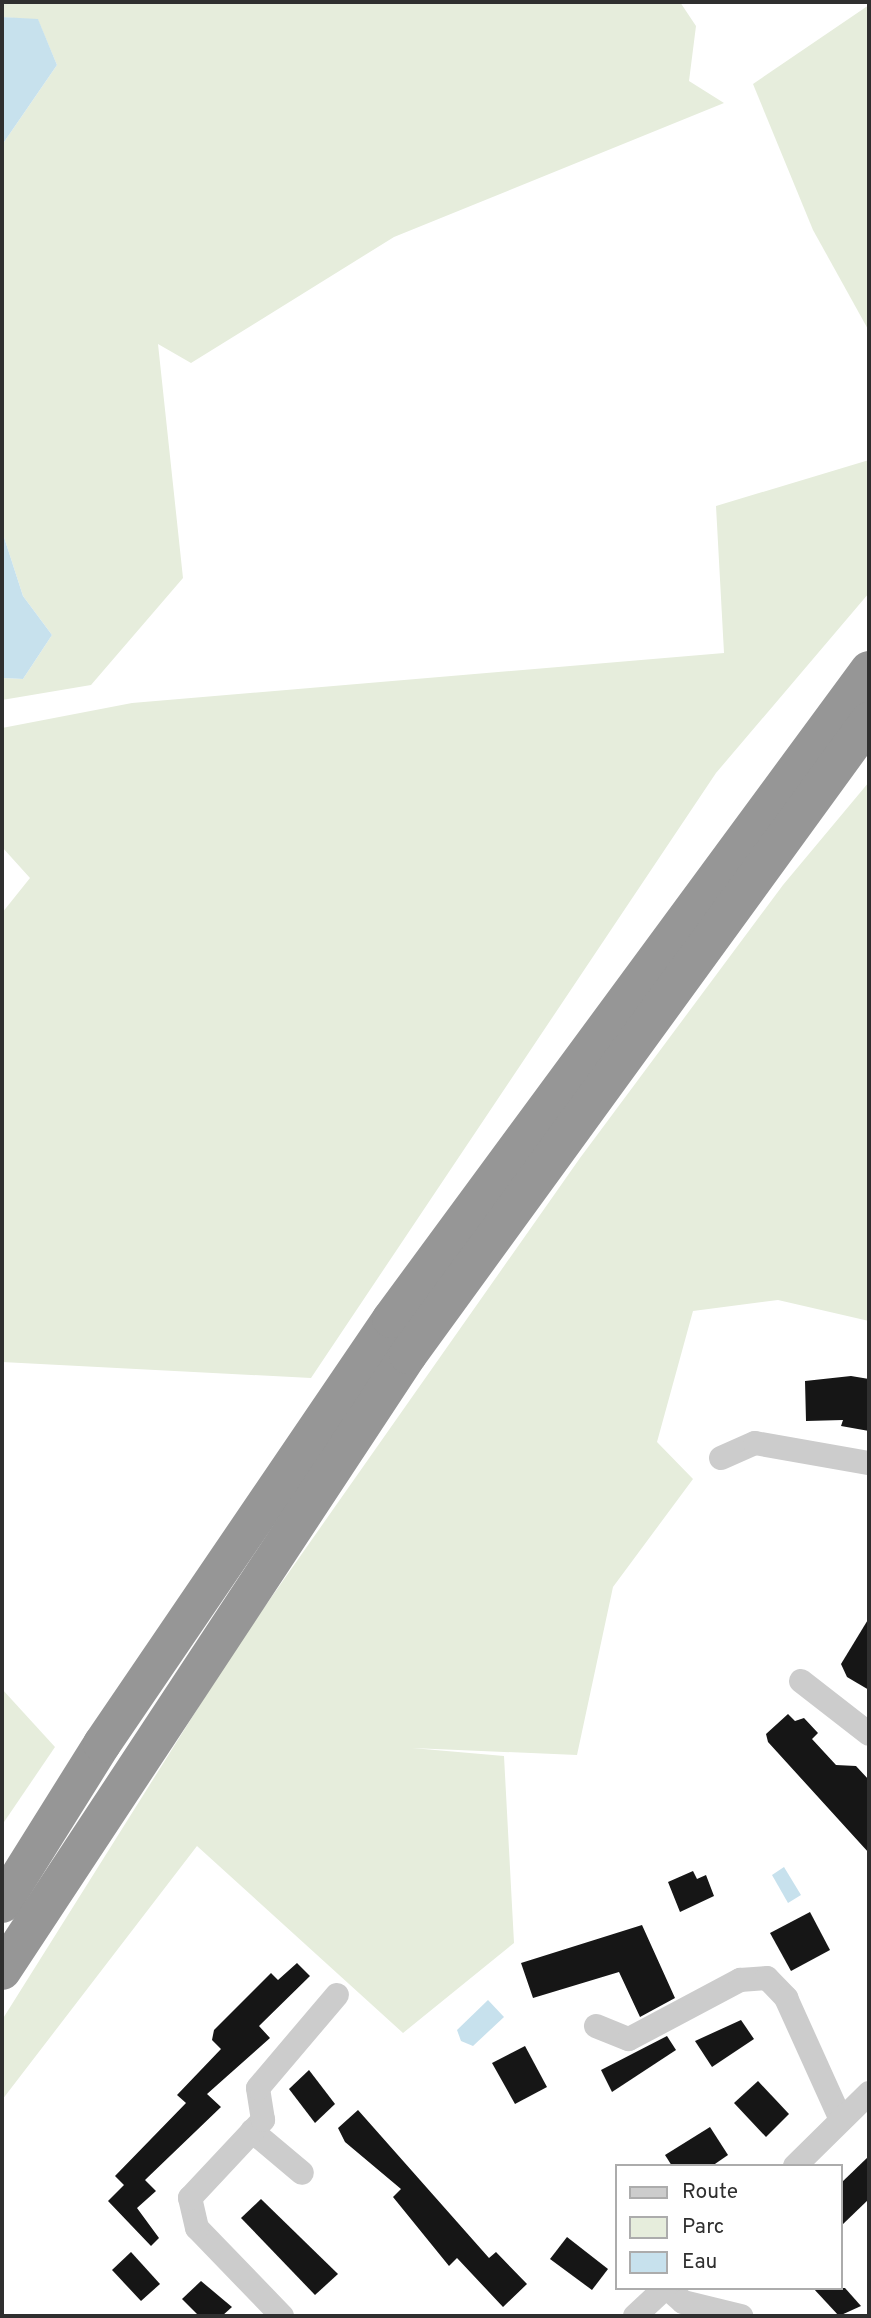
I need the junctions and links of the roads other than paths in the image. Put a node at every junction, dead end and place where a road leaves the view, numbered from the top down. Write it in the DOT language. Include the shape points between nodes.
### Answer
graph roads {
  1 [pos="869,670"];
  2 [pos="869,721"];
  3 [pos="721,1458"];
  4 [pos="869,1463"];
  5 [pos="800,1681"];
  6 [pos="869,1734"];
  7 [pos="2,1904"];
  8 [pos="2,1970"];
  9 [pos="337,1995"];
  10 [pos="596,2026"];
  11 [pos="869,2093"];
  12 [pos="841,2120"];
  13 [pos="252,2131"];
  14 [pos="797,2164"];
  15 [pos="302,2174"];
  16 [pos="664,2290"];
  17 [pos="668,2290"];
  18 [pos="282,2316"];
  19 [pos="635,2316"];
  20 [pos="741,2316"];
  1 -- 7 [label="highway" via="391,1319 102,1745"];
  2 -- 8 [label="highway" via="694,954 408,1355"];
  3 -- 4 [label="street" via="755,1443"];
  5 -- 6 [label="street"];
  9 -- 13 [label="street" via="258,2088 263,2120"];
  10 -- 12 [label="street" via="629,2039 740,1980 767,1978 786,1998"];
  11 -- 12 [label="street"];
  12 -- 14 [label="street"];
  13 -- 15 [label="street"];
  13 -- 18 [label="street" via="190,2198 197,2228"];
  16 -- 19 [label="street"];
  17 -- 20 [label="street" via="683,2302"];
}
